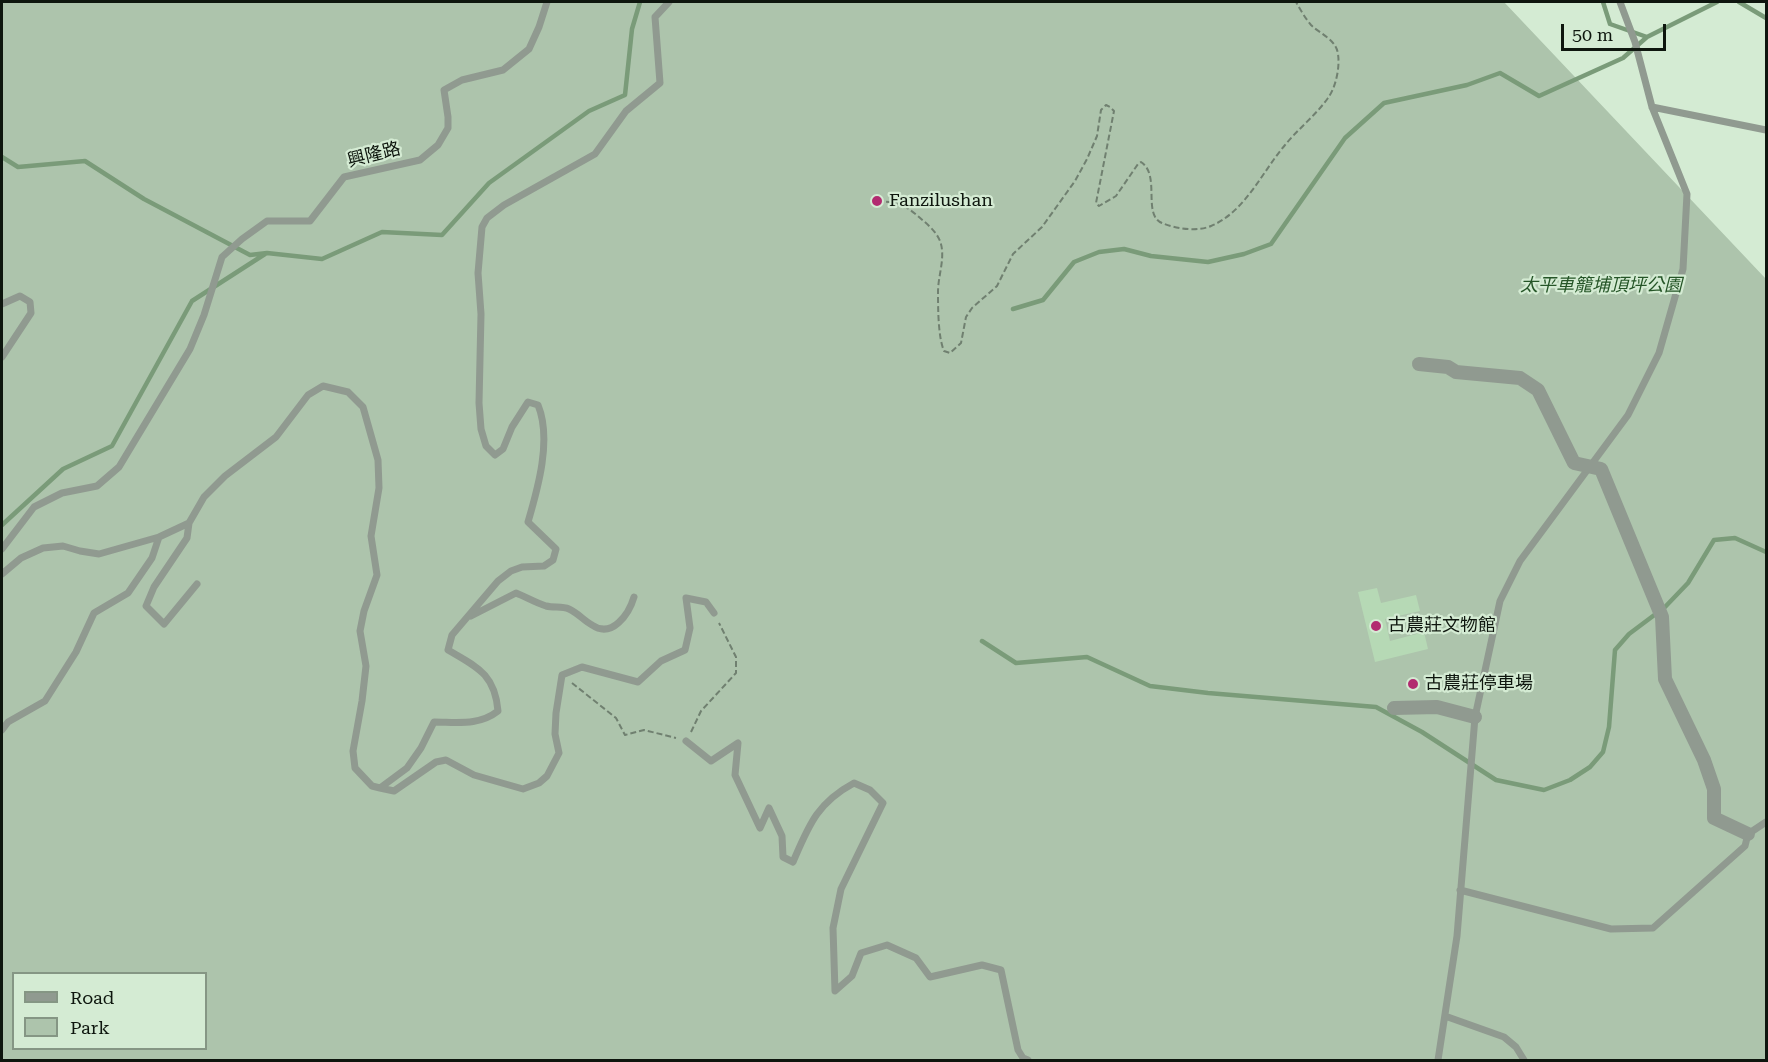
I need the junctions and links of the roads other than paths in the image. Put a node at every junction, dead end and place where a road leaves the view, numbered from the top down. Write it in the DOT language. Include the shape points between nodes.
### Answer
graph roads {
  1 [pos="547,2"];
  2 [pos="669,2"];
  3 [pos="1620,2"];
  4 [pos="1652,107"];
  5 [pos="1767,130"];
  6 [pos="2,304"];
  7 [pos="2,357"];
  8 [pos="1419,364"];
  9 [pos="1590,466"];
  10 [pos="189,523"];
  11 [pos="159,537"];
  12 [pos="2,549"];
  13 [pos="2,574"];
  14 [pos="197,584"];
  15 [pos="634,597"];
  16 [pos="714,613"];
  17 [pos="468,617"];
  18 [pos="1394,708"];
  19 [pos="1475,717"];
  20 [pos="2,730"];
  21 [pos="686,741"];
  22 [pos="380,788"];
  23 [pos="1767,822"];
  24 [pos="1748,834"];
  25 [pos="1460,890"];
  26 [pos="1445,1017"];
  27 [pos="1028,1060"];
  28 [pos="1438,1060"];
  29 [pos="1524,1060"];
  1 -- 12 [label="lane, 興隆路" via="529,49 503,70 462,80 444,90 448,128 438,145 420,160 344,177 310,221 267,221 222,258 190,349 119,467 97,486 62,493 34,507"];
  2 -- 17 [label="lane" via="655,17 660,83 626,111 594,154 504,205 482,227 478,273 481,429 486,446 495,455 503,448 528,402 538,405 543,417 542,454 528,522 556,549 553,560 544,566 522,567 498,581"];
  3 -- 4 [label="lane"];
  4 -- 5 [label="lane"];
  4 -- 9 [label="lane" via="1687,194 1683,268 1659,353 1628,415"];
  6 -- 7 [label="lane" via="20,296 30,302 31,313"];
  8 -- 9 [label="street" via="1520,378 1538,390 1574,463"];
  9 -- 19 [label="lane" via="1520,561 1500,601"];
  9 -- 24 [label="street" via="1601,469 1662,617 1665,679 1704,759 1714,789 1714,818"];
  10 -- 11 [label="lane"];
  10 -- 14 [label="lane" via="187,538 146,606 164,624"];
  10 -- 22 [label="lane" via="204,497 276,437 308,395 323,386 348,393 363,407 378,460 379,489 371,536 378,574 360,631 366,666 353,751 355,768 372,786"];
  11 -- 13 [label="lane" via="99,554 63,546 43,548 21,558"];
  11 -- 20 [label="lane" via="152,558 128,593 94,613 76,652 45,701 8,722"];
  15 -- 17 [label="lane" via="624,619 609,628 593,626 566,608 547,606 516,593"];
  16 -- 22 [label="lane" via="706,602 686,598 690,628 685,650 661,662 638,682 582,667 562,675 555,734 559,753 539,783 523,789 474,775 446,760 436,762 394,791"];
  17 -- 22 [label="lane" via="452,634 448,650 490,679 498,711 473,723 434,722 407,768"];
  18 -- 19 [label="street" via="1437,707"];
  19 -- 25 [label="lane"];
  21 -- 27 [label="lane" via="711,761 738,743 735,775 760,828 769,808 782,836 783,857 794,862 819,809 854,783 870,790 883,803 841,889 832,928 835,991 852,976 861,953 886,945 916,958 930,977 982,965 1001,970 1018,1050"];
  23 -- 24 [label="lane"];
  24 -- 25 [label="lane" via="1745,846 1653,928 1611,929"];
  25 -- 26 [label="lane"];
  26 -- 28 [label="lane"];
  26 -- 29 [label="lane" via="1504,1038"];
}
